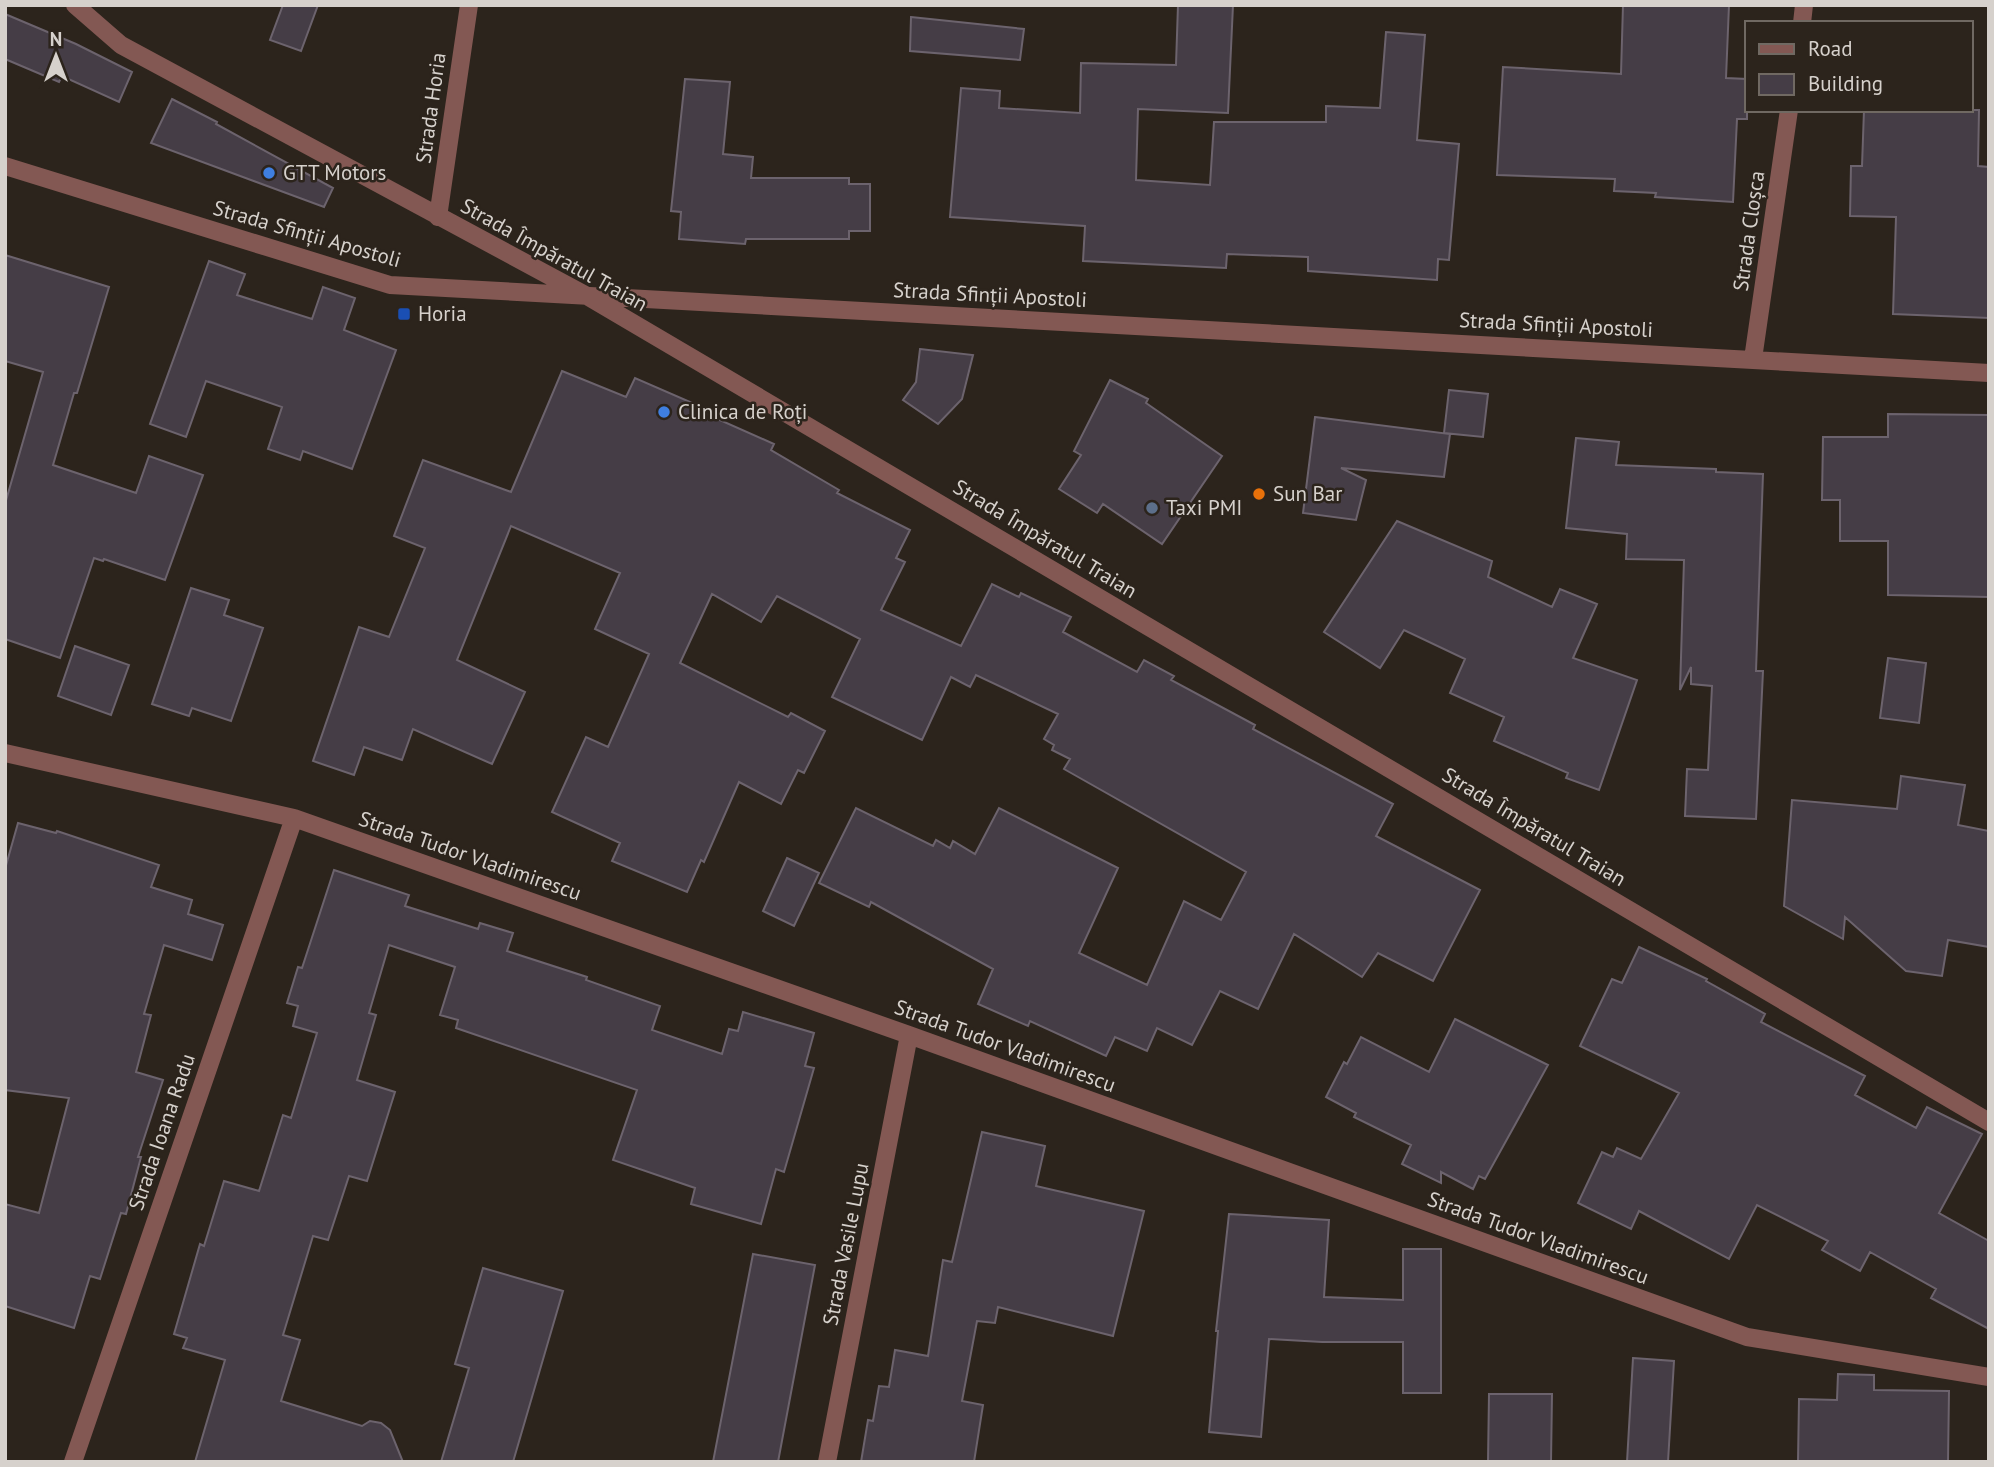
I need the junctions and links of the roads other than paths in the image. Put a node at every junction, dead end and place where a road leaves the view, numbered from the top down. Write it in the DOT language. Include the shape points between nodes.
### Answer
graph roads {
  1 [pos="75,5"];
  2 [pos="469,5"];
  3 [pos="1789,112"];
  4 [pos="5,166"];
  5 [pos="438,217"];
  6 [pos="587,296"];
  7 [pos="1753,359"];
  8 [pos="1989,373"];
  9 [pos="5,753"];
  10 [pos="294,818"];
  11 [pos="909,1035"];
  12 [pos="1989,1122"];
  13 [pos="1989,1377"];
  14 [pos="73,1462"];
  15 [pos="827,1462"];
  1 -- 5 [label="street, Strada Împăratul Traian" via="121,45"];
  2 -- 5 [label="street, Strada Horia"];
  3 -- 7 [label="street, Strada Cloșca"];
  4 -- 6 [label="street, Strada Sfinții Apostoli" via="390,285"];
  5 -- 6 [label="street, Strada Împăratul Traian"];
  6 -- 7 [label="street, Strada Sfinții Apostoli"];
  6 -- 12 [label="street, Strada Împăratul Traian"];
  7 -- 8 [label="street, Strada Sfinții Apostoli"];
  9 -- 10 [label="street, Strada Tudor Vladimirescu"];
  10 -- 11 [label="street, Strada Tudor Vladimirescu"];
  10 -- 14 [label="street, Strada Ioana Radu"];
  11 -- 13 [label="street, Strada Tudor Vladimirescu" via="1747,1337"];
  11 -- 15 [label="street, Strada Vasile Lupu"];
}
